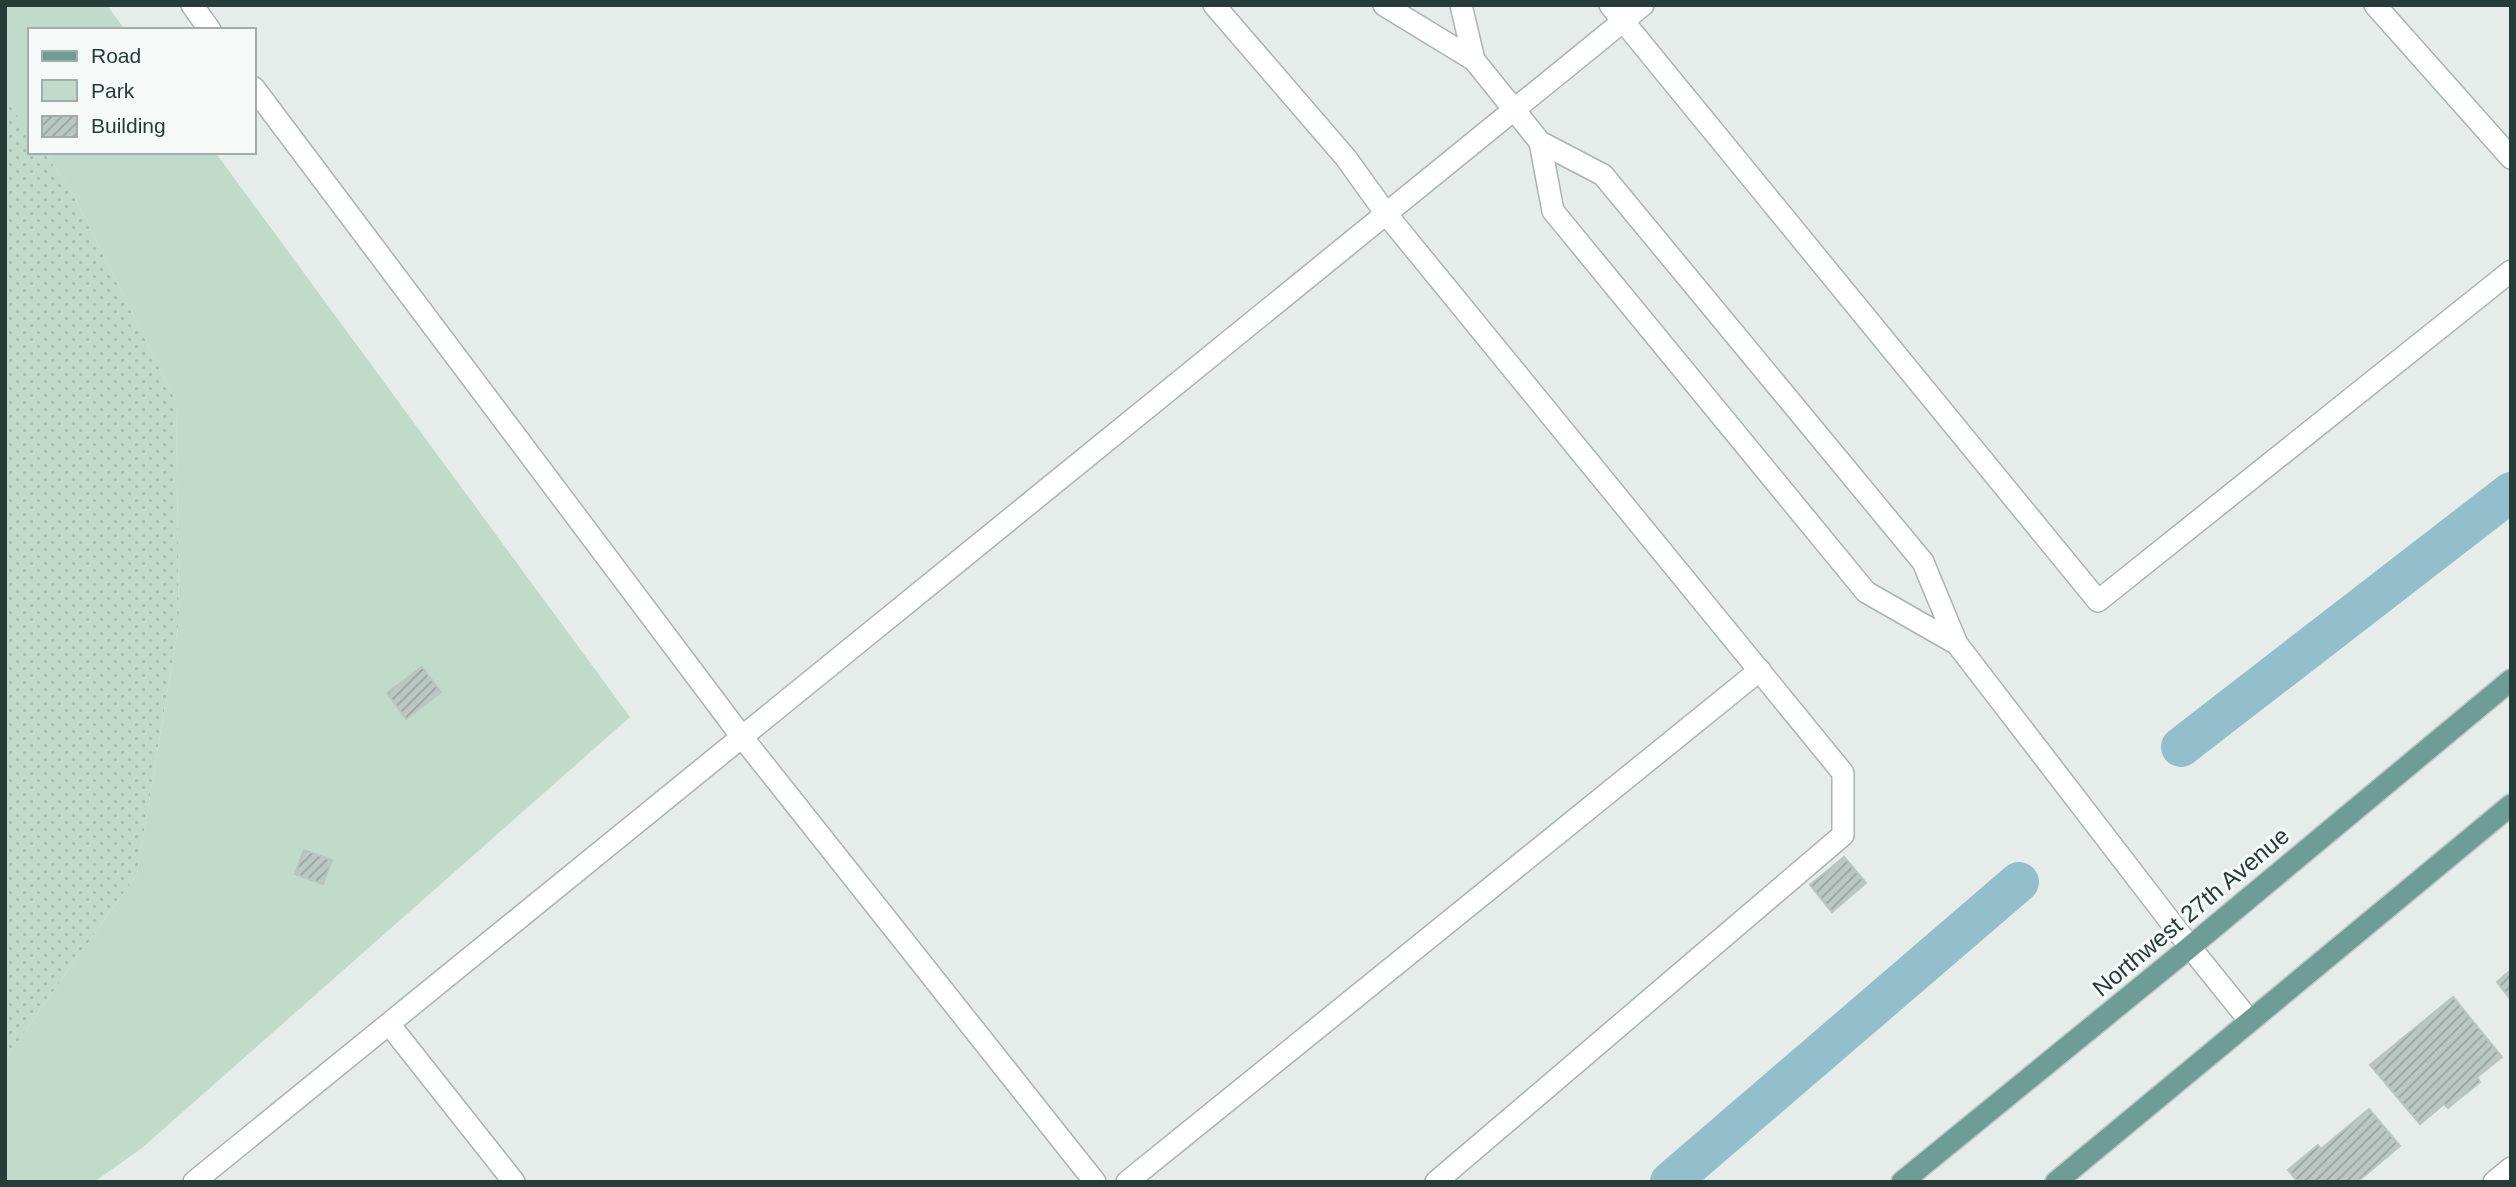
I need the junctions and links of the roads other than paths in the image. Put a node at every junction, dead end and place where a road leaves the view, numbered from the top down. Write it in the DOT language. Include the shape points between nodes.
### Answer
graph roads {
  1 [pos="192,5"];
  2 [pos="1214,5"];
  3 [pos="1384,5"];
  4 [pos="1461,5"];
  5 [pos="1643,5"];
  6 [pos="2375,5"];
  7 [pos="1617,13"];
  8 [pos="209,28"];
  9 [pos="1474,60"];
  10 [pos="256,91"];
  11 [pos="1514,111"];
  12 [pos="1540,142"];
  13 [pos="2511,158"];
  14 [pos="1387,215"];
  15 [pos="2511,271"];
  16 [pos="1957,644"];
  17 [pos="1760,670"];
  18 [pos="2511,680"];
  19 [pos="742,737"];
  20 [pos="2511,805"];
  21 [pos="2190,947"];
  22 [pos="2249,1020"];
  23 [pos="389,1024"];
  24 [pos="2511,1168"];
  25 [pos="194,1182"];
  26 [pos="514,1182"];
  27 [pos="1095,1182"];
  28 [pos="1127,1182"];
  29 [pos="1436,1182"];
  30 [pos="1902,1182"];
  31 [pos="2056,1182"];
  32 [pos="2494,1182"];
  1 -- 8 [label="street"];
  2 -- 14 [label="street" via="1346,158"];
  3 -- 9 [label="street"];
  4 -- 9 [label="street"];
  5 -- 7 [label="street"];
  6 -- 13 [label="street"];
  7 -- 11 [label="street"];
  7 -- 15 [label="street" via="2098,601"];
  9 -- 11 [label="street"];
  10 -- 19 [label="street"];
  11 -- 12 [label="street"];
  11 -- 14 [label="street"];
  12 -- 16 [label="street" via="1603,174 1923,562"];
  12 -- 16 [label="street" via="1553,211 1866,592"];
  14 -- 17 [label="street"];
  14 -- 19 [label="street"];
  16 -- 21 [label="street"];
  17 -- 28 [label="street"];
  17 -- 29 [label="street" via="1843,773 1843,835"];
  18 -- 21 [label="main road, Northwest 27th Avenue"];
  19 -- 23 [label="street"];
  19 -- 27 [label="street"];
  20 -- 22 [label="main road"];
  21 -- 22 [label="street"];
  21 -- 30 [label="main road, Northwest 27th Avenue"];
  22 -- 31 [label="main road"];
  23 -- 25 [label="street"];
  23 -- 26 [label="street"];
  24 -- 32 [label="street"];
}
